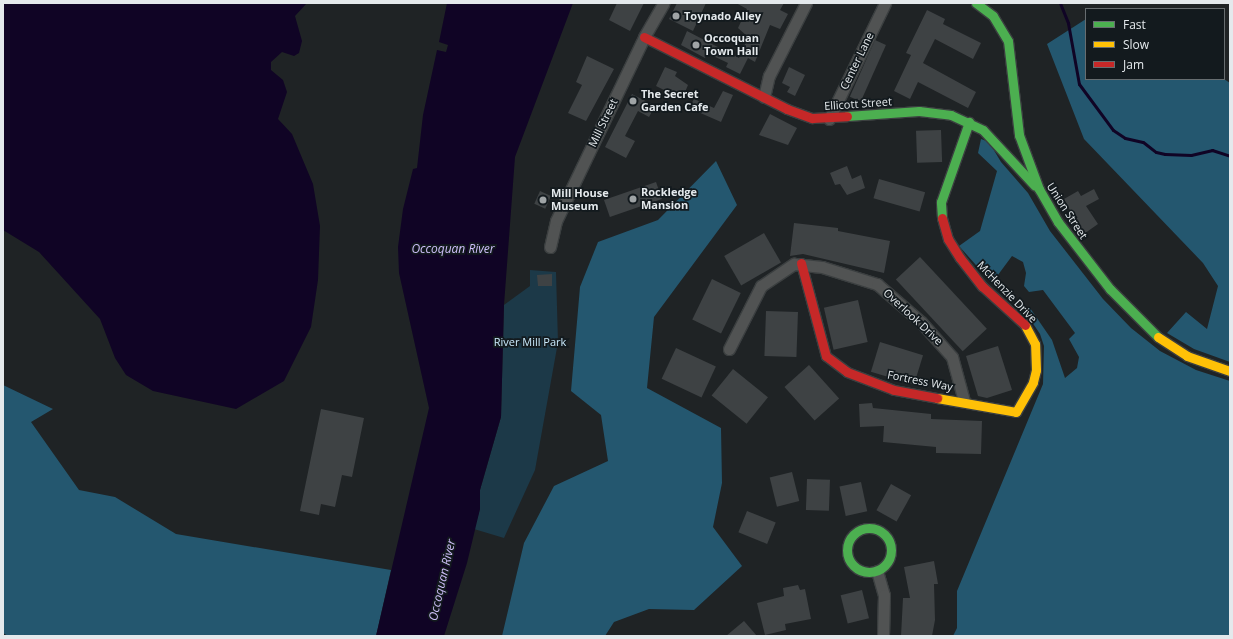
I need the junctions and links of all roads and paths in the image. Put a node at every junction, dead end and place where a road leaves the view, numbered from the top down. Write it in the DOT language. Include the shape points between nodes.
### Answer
graph roads {
  1 [pos="664,3"];
  2 [pos="806,3"];
  3 [pos="885,3"];
  4 [pos="976,3"];
  5 [pos="644,37"];
  6 [pos="764,97"];
  7 [pos="829,119"];
  8 [pos="969,122"];
  9 [pos="1038,189"];
  10 [pos="550,247"];
  11 [pos="801,263"];
  12 [pos="729,349"];
  13 [pos="1230,371"];
  14 [pos="964,401"];
  15 [pos="1016,412"];
  16 [pos="877,571"];
  17 [pos="883,636"];
  1 -- 5 [label="street, Mill Street"];
  2 -- 6 [label="street" via="769,76"];
  3 -- 7 [label="street, Center Lane"];
  4 -- 9 [label="street, Union Street" via="993,16 1008,42 1019,135"];
  5 -- 6 [label="street, Ellicott Street"];
  5 -- 10 [label="street, Mill Street" via="556,221"];
  6 -- 7 [label="street, Ellicott Street" via="800,115"];
  7 -- 8 [label="street, Ellicott Street" via="919,111 952,115"];
  8 -- 9 [label="street, Ellicott Street" via="993,139"];
  8 -- 15 [label="street, McHenzie Drive" via="941,202 941,215 948,239 960,258 982,286 1025,325 1035,344 1036,370 1033,382"];
  9 -- 13 [label="street, Union Street" via="1086,260 1134,316 1172,347"];
  11 -- 12 [label="street" via="786,267 761,286"];
  11 -- 14 [label="street, Overlook Drive" via="865,279 888,291 946,348 952,357"];
  11 -- 14 [label="street, Fortress Way" via="822,348 831,360 847,372 894,390"];
  14 -- 15 [label="street, Fortress Way"];
  16 -- 16 [label="street" via="891,555 890,542 881,531 861,530 850,538 848,555 862,571"];
  16 -- 17 [label="street" via="885,602"];
}
